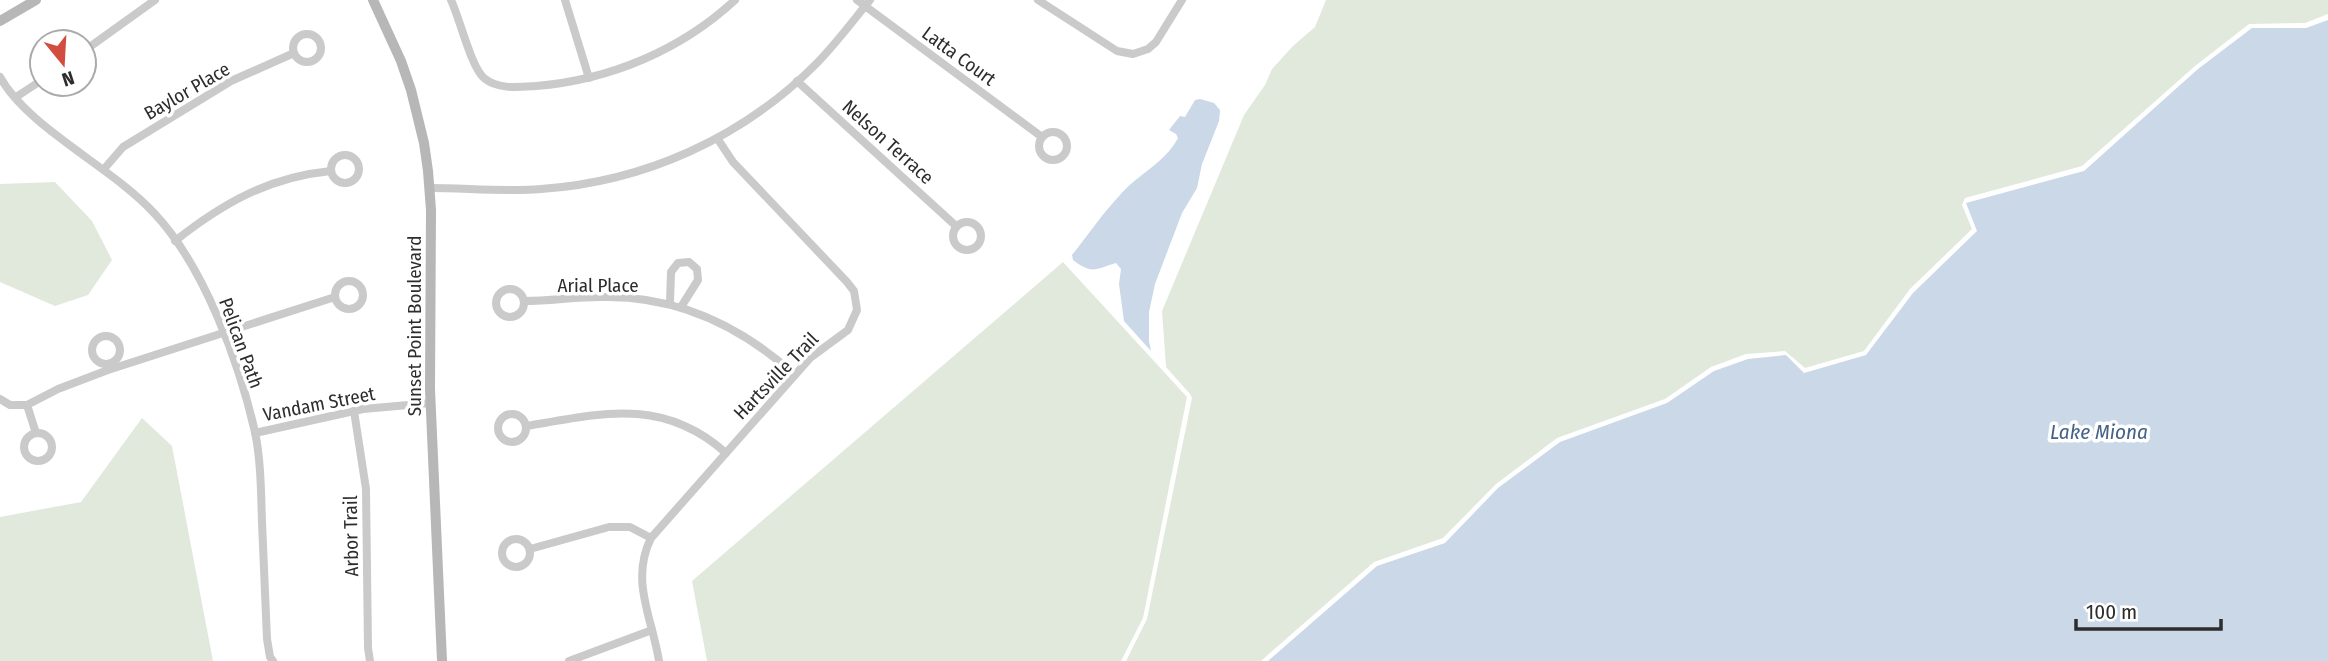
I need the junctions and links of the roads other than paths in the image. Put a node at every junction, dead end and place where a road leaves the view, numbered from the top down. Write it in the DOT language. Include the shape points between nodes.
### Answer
graph roads {
  1 [pos="36,0"];
  2 [pos="155,0"];
  3 [pos="373,0"];
  4 [pos="451,0"];
  5 [pos="565,0"];
  6 [pos="735,0"];
  7 [pos="857,0"];
  8 [pos="1038,0"];
  9 [pos="1182,0"];
  10 [pos="867,3"];
  11 [pos="0,22"];
  12 [pos="98,41"];
  13 [pos="294,53"];
  14 [pos="0,77"];
  15 [pos="589,78"];
  16 [pos="797,82"];
  17 [pos="28,89"];
  18 [pos="16,97"];
  19 [pos="1042,137"];
  20 [pos="717,138"];
  21 [pos="104,169"];
  22 [pos="331,171"];
  23 [pos="429,188"];
  24 [pos="957,226"];
  25 [pos="175,242"];
  26 [pos="335,297"];
  27 [pos="525,302"];
  28 [pos="670,303"];
  29 [pos="681,307"];
  30 [pos="225,332"];
  31 [pos="795,375"];
  32 [pos="0,399"];
  33 [pos="431,402"];
  34 [pos="27,405"];
  35 [pos="354,411"];
  36 [pos="527,426"];
  37 [pos="36,433"];
  38 [pos="255,433"];
  39 [pos="726,453"];
  40 [pos="651,538"];
  41 [pos="530,549"];
  42 [pos="652,630"];
  43 [pos="273,661"];
  44 [pos="370,661"];
  45 [pos="442,661"];
  46 [pos="569,661"];
  47 [pos="659,661"];
  1 -- 11 [label="street"];
  2 -- 12 [label="street"];
  3 -- 23 [label="street, Sunset Point Boulevard" via="411,90"];
  4 -- 15 [label="street" via="474,63 486,80 527,87"];
  5 -- 15 [label="street"];
  6 -- 15 [label="street" via="682,40 648,58"];
  7 -- 10 [label="street, Latta Court"];
  8 -- 9 [label="street" via="1117,51 1133,54 1156,42"];
  10 -- 16 [label="street"];
  10 -- 19 [label="street, Latta Court"];
  13 -- 21 [label="street, Baylor Place" via="220,88 123,147"];
  14 -- 18 [label="street, Pelican Path"];
  16 -- 20 [label="street"];
  16 -- 24 [label="street, Nelson Terrace"];
  17 -- 18 [label="street"];
  18 -- 21 [label="street, Pelican Path" via="48,128"];
  20 -- 23 [label="street" via="602,181 539,189"];
  20 -- 31 [label="street, Hartsville Trail" via="739,169 854,291 857,310 848,330"];
  21 -- 25 [label="street, Pelican Path" via="156,214"];
  22 -- 25 [label="street" via="277,181 238,198"];
  23 -- 33 [label="street, Sunset Point Boulevard"];
  25 -- 30 [label="street, Pelican Path"];
  26 -- 30 [label="street"];
  27 -- 28 [label="street, Arial Place" via="600,297"];
  28 -- 29 [label="street, Arial Place"];
  28 -- 29 [label="street" via="671,272 678,263 689,262 697,269 698,280"];
  29 -- 31 [label="street, Arial Place" via="753,341"];
  30 -- 34 [label="street" via="112,366"];
  30 -- 38 [label="street, Pelican Path"];
  31 -- 39 [label="street, Hartsville Trail"];
  32 -- 34 [label="street" via="10,405"];
  33 -- 35 [label="street, Vandam Street"];
  33 -- 45 [label="street, Sunset Point Boulevard"];
  34 -- 37 [label="street"];
  35 -- 38 [label="street, Vandam Street"];
  35 -- 44 [label="street, Arbor Trail" via="366,489"];
  36 -- 39 [label="street" via="640,413 680,423"];
  38 -- 43 [label="street, Pelican Path" via="267,639"];
  39 -- 40 [label="street, Hartsville Trail"];
  40 -- 41 [label="street" via="630,527 609,527"];
  40 -- 42 [label="street, Hartsville Trail" via="641,578"];
  42 -- 46 [label="street"];
  42 -- 47 [label="street, Hartsville Trail"];
}
